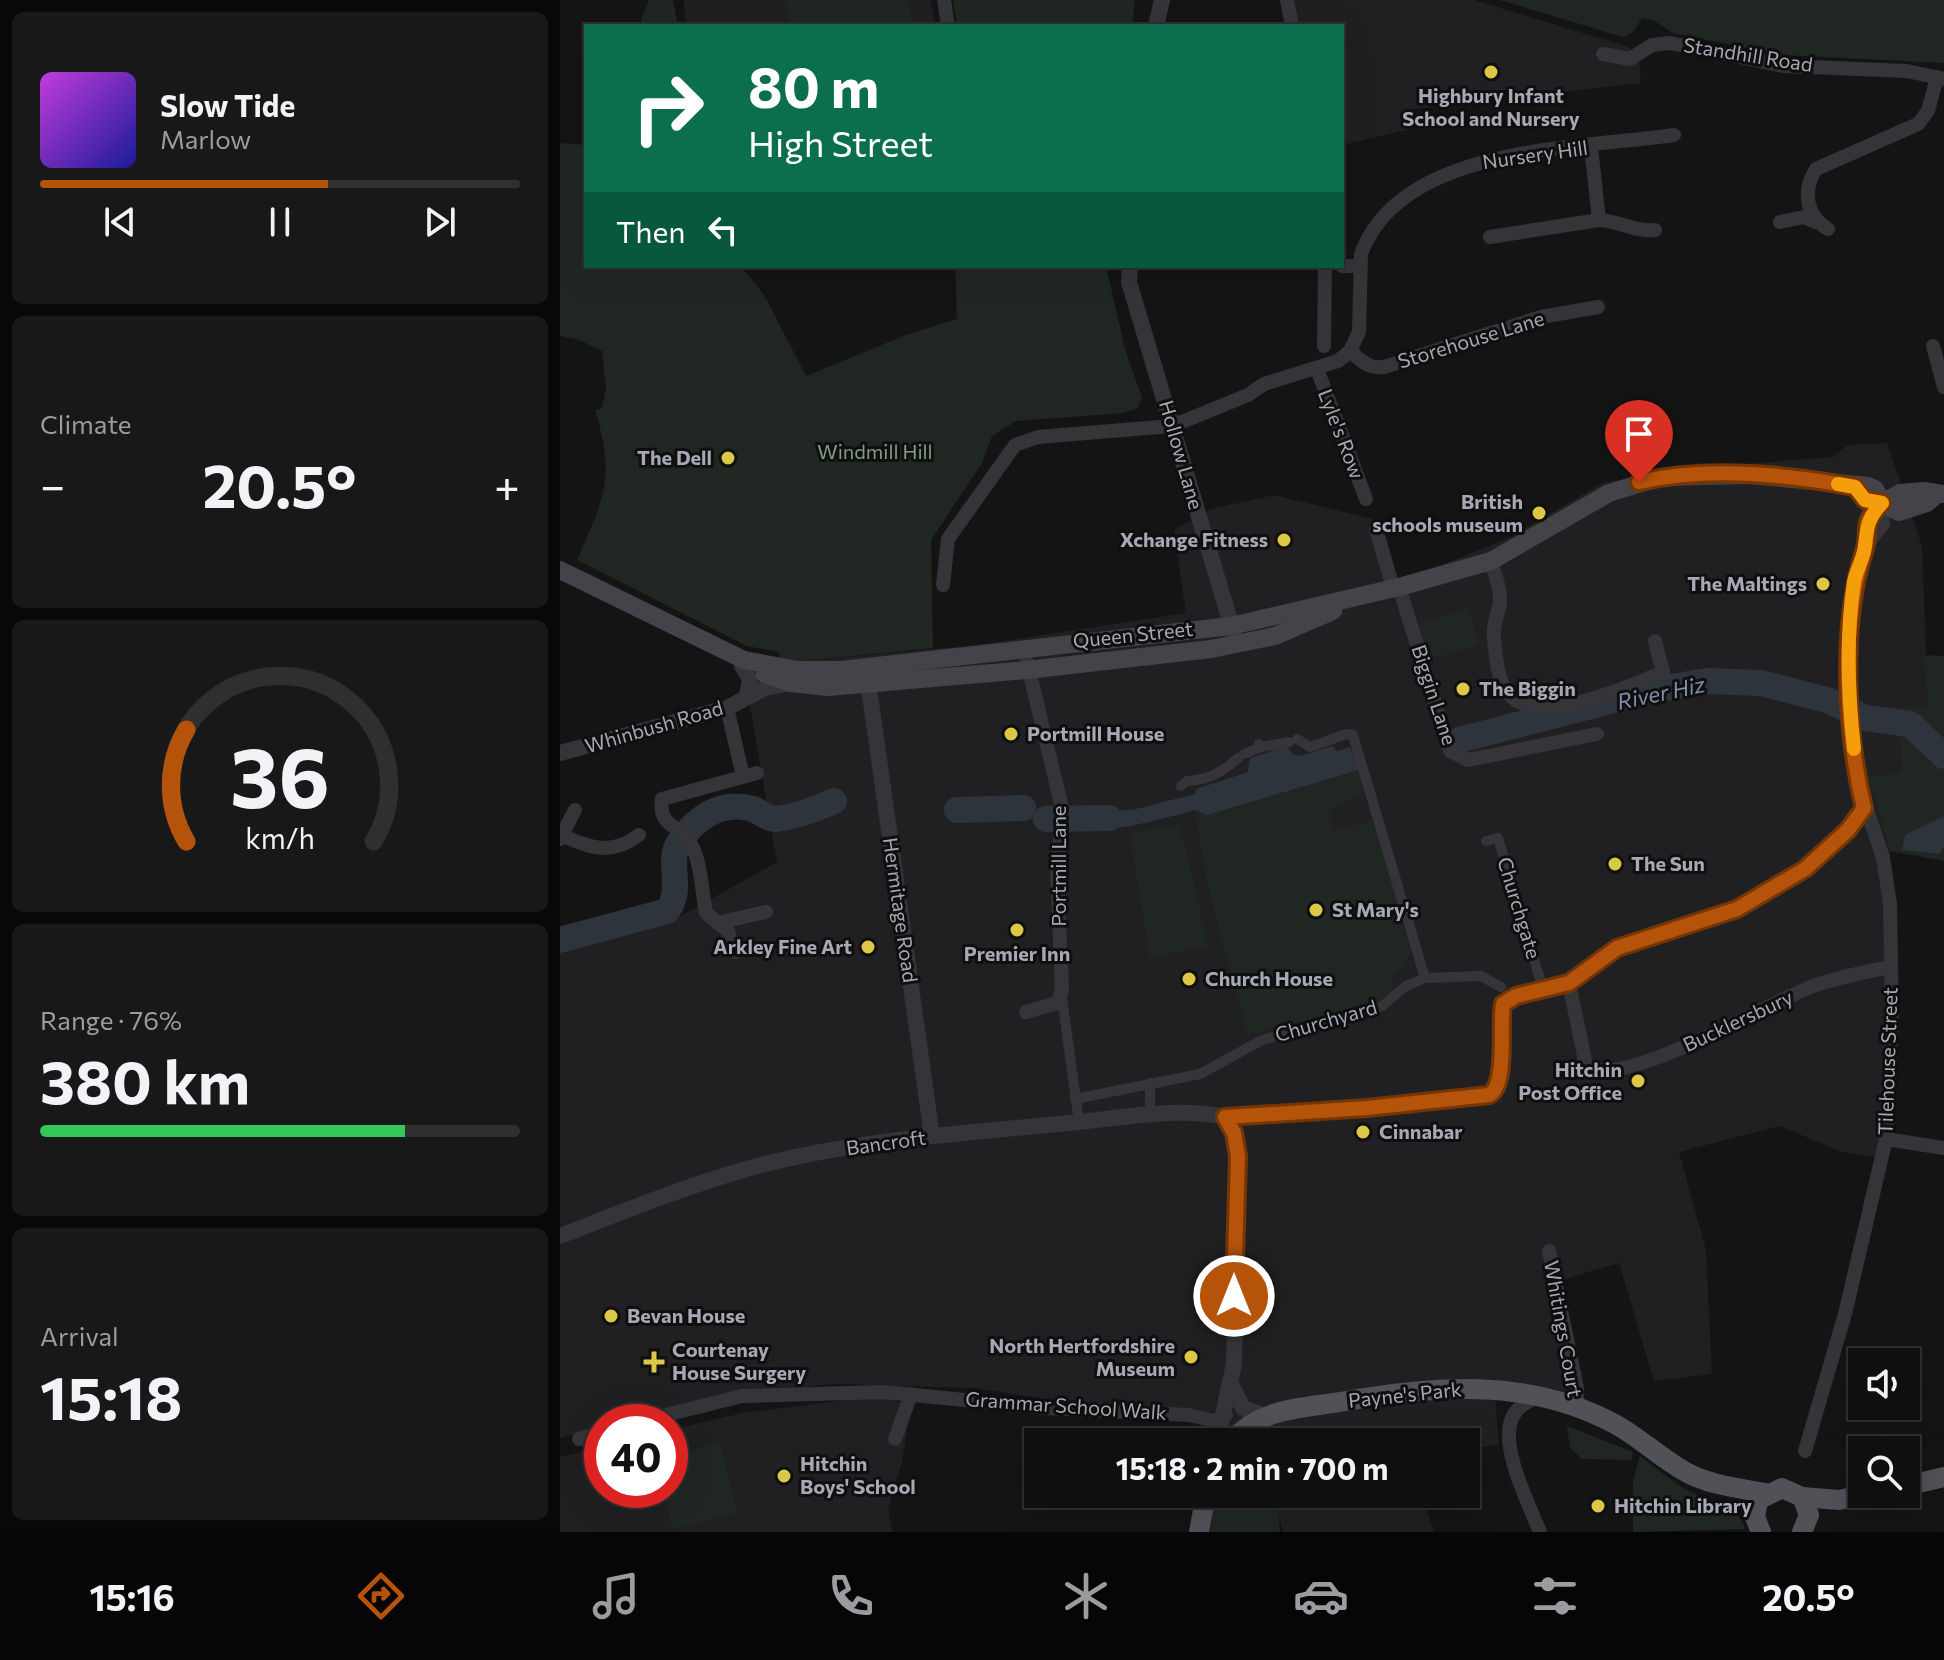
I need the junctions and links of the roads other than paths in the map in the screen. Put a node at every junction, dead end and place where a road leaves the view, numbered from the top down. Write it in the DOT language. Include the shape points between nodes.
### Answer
graph roads {
  1 [pos="944,0"];
  2 [pos="1162,0"];
  3 [pos="1287,0"];
  4 [pos="948,24"];
  5 [pos="1156,24"];
  6 [pos="1292,24"];
  7 [pos="1603,54"];
  8 [pos="1940,78"];
  9 [pos="1674,135"];
  10 [pos="1591,147"];
  11 [pos="1599,220"];
  12 [pos="1780,222"];
  13 [pos="1655,230"];
  14 [pos="1490,237"];
  15 [pos="1344,266"];
  16 [pos="1360,266"];
  17 [pos="1130,268"];
  18 [pos="1325,268"];
  19 [pos="1598,307"];
  20 [pos="1324,346"];
  21 [pos="1933,346"];
  22 [pos="1350,351"];
  23 [pos="1317,369"];
  24 [pos="1944,387"];
  25 [pos="1172,426"];
  26 [pos="1940,494"];
  27 [pos="1366,499"];
  28 [pos="1882,503"];
  29 [pos="1376,529"];
  30 [pos="1491,561"];
  31 [pos="560,570"];
  32 [pos="943,585"];
  33 [pos="1396,588"];
  34 [pos="1231,626"];
  35 [pos="1655,641"];
  36 [pos="707,642"];
  37 [pos="1237,644"];
  38 [pos="1025,650"];
  39 [pos="742,666"];
  40 [pos="1027,670"];
  41 [pos="867,675"];
  42 [pos="791,683"];
  43 [pos="747,696"];
  44 [pos="727,708"];
  45 [pos="1597,734"];
  46 [pos="562,753"];
  47 [pos="1181,786"];
  48 [pos="1864,808"];
  49 [pos="575,810"];
  50 [pos="639,835"];
  51 [pos="561,838"];
  52 [pos="1486,841"];
  53 [pos="766,912"];
  54 [pos="717,923"];
  55 [pos="735,952"];
  56 [pos="1891,967"];
  57 [pos="1425,978"];
  58 [pos="1569,983"];
  59 [pos="1501,987"];
  60 [pos="1543,989"];
  61 [pos="1062,990"];
  62 [pos="1026,1012"];
  63 [pos="1150,1083"];
  64 [pos="1075,1099"];
  65 [pos="1150,1115"];
  66 [pos="1225,1117"];
  67 [pos="1079,1122"];
  68 [pos="932,1136"];
  69 [pos="1886,1139"];
  70 [pos="1944,1148"];
  71 [pos="560,1236"];
  72 [pos="1549,1251"];
  73 [pos="1232,1386"];
  74 [pos="911,1394"];
  75 [pos="1538,1396"];
  76 [pos="1577,1407"];
  77 [pos="688,1410"];
  78 [pos="1252,1412"];
  79 [pos="1220,1422"];
  80 [pos="1219,1428"];
  81 [pos="1240,1428"];
  82 [pos="584,1437"];
  83 [pos="579,1439"];
  84 [pos="895,1439"];
  85 [pos="1805,1451"];
  86 [pos="1944,1477"];
  87 [pos="1920,1483"];
  88 [pos="1765,1493"];
  89 [pos="1802,1497"];
  90 [pos="1848,1498"];
  91 [pos="1839,1500"];
  92 [pos="1203,1508"];
  93 [pos="1805,1528"];
  94 [pos="1199,1532"];
  95 [pos="1540,1532"];
  96 [pos="1761,1532"];
  1 -- 4 [label="street"];
  2 -- 5 [label="street"];
  3 -- 6 [label="street"];
  7 -- 8 [label="street, Standhill Road" via="1630,59 1652,45 1670,43 1784,66 1869,68"];
  8 -- 12 [label="street" via="1918,124 1816,169 1806,201 1822,226 1804,217"];
  9 -- 10 [label="street, Nursery Hill"];
  10 -- 11 [label="street"];
  10 -- 16 [label="street, Nursery Hill" via="1467,166 1439,178 1407,198 1372,234"];
  11 -- 13 [label="street" via="1633,231"];
  11 -- 14 [label="street"];
  15 -- 16 [label="street"];
  16 -- 22 [label="street" via="1361,323"];
  17 -- 25 [label="street, Hollow Lane" via="1129,282"];
  18 -- 20 [label="street"];
  19 -- 22 [label="street, Storehouse Lane" via="1541,317 1384,367 1363,363"];
  21 -- 24 [label="street"];
  22 -- 23 [label="street"];
  23 -- 25 [label="street" via="1264,384"];
  23 -- 27 [label="street, Lyle's Row"];
  25 -- 32 [label="street" via="1038,437 1015,445 948,539"];
  25 -- 34 [label="street, Hollow Lane"];
  26 -- 28 [label="main road" via="1900,493"];
  28 -- 30 [label="main road, Queen Street" via="1865,500 1855,487 1750,475 1661,477 1609,493"];
  28 -- 48 [label="street, Tilehouse Street" via="1869,517 1854,580 1850,683"];
  29 -- 33 [label="street"];
  30 -- 33 [label="main road, Queen Street"];
  30 -- 35 [label="street" via="1500,596 1493,635 1499,674 1517,702 1554,708 1663,672"];
  31 -- 36 [label="main road"];
  33 -- 34 [label="main road, Queen Street"];
  33 -- 37 [label="main road, Queen Street" via="1275,636"];
  33 -- 45 [label="street, Biggin Lane" via="1450,751 1468,760"];
  34 -- 37 [label="street, Hollow Lane"];
  34 -- 38 [label="main road, Queen Street"];
  36 -- 39 [label="main road"];
  36 -- 41 [label="main road" via="744,660"];
  37 -- 40 [label="main road, Queen Street"];
  38 -- 40 [label="street, Portmill Lane"];
  38 -- 41 [label="main road, Queen Street"];
  39 -- 42 [label="main road"];
  39 -- 43 [label="street, Whinbush Road" via="750,679"];
  40 -- 41 [label="main road, Queen Street"];
  40 -- 61 [label="street, Portmill Lane" via="1063,812 1057,917"];
  41 -- 42 [label="main road" via="828,687"];
  41 -- 68 [label="street, Hermitage Road"];
  42 -- 43 [label="street, Whinbush Road"];
  43 -- 44 [label="street, Whinbush Road"];
  44 -- 46 [label="street, Whinbush Road"];
  44 -- 54 [label="street" via="750,774 662,799 661,811 666,822 685,836 706,913"];
  47 -- 57 [label="street" via="1224,770 1260,746 1293,740 1310,747 1353,735"];
  48 -- 56 [label="street, Tilehouse Street" via="1883,858"];
  48 -- 58 [label="street" via="1827,852 1783,884 1711,920 1617,948"];
  49 -- 51 [label="street"];
  50 -- 51 [label="street" via="602,851"];
  52 -- 60 [label="street, Churchgate" via="1498,838"];
  53 -- 54 [label="street"];
  54 -- 55 [label="street" via="728,931"];
  56 -- 58 [label="street, Bucklersbury" via="1811,987 1669,1054 1600,1071 1586,1065"];
  56 -- 69 [label="street, Tilehouse Street"];
  57 -- 59 [label="street, Churchyard" via="1481,976"];
  57 -- 63 [label="street, Churchyard" via="1382,1006 1262,1040 1200,1074"];
  58 -- 60 [label="street"];
  60 -- 66 [label="street" via="1503,1004 1501,1078 1495,1092 1414,1104"];
  61 -- 62 [label="street" via="1057,1003"];
  61 -- 64 [label="street, Portmill Lane"];
  63 -- 64 [label="street, Churchyard"];
  63 -- 65 [label="street"];
  64 -- 67 [label="street, Portmill Lane"];
  65 -- 66 [label="street, Bancroft" via="1205,1112"];
  65 -- 67 [label="street, Bancroft"];
  66 -- 73 [label="street" via="1238,1156"];
  67 -- 68 [label="street, Bancroft"];
  68 -- 71 [label="street, Bancroft" via="742,1170"];
  69 -- 70 [label="street"];
  69 -- 85 [label="street, Tilehouse Street" via="1845,1314"];
  72 -- 76 [label="street, Whitings Court"];
  73 -- 78 [label="street"];
  73 -- 79 [label="street"];
  74 -- 77 [label="street, Grammar School Walk" via="742,1396"];
  74 -- 79 [label="street, Grammar School Walk" via="1188,1415"];
  74 -- 84 [label="street"];
  75 -- 76 [label="main road, Payne's Park"];
  75 -- 78 [label="main road, Payne's Park" via="1449,1387"];
  75 -- 95 [label="street" via="1517,1410 1509,1433 1519,1480"];
  76 -- 88 [label="main road, Payne's Park" via="1614,1423 1685,1472"];
  78 -- 79 [label="street" via="1228,1411"];
  78 -- 81 [label="main road"];
  79 -- 80 [label="street"];
  82 -- 83 [label="street"];
  86 -- 87 [label="main road"];
  88 -- 89 [label="main road, Payne's Park" via="1782,1488"];
  88 -- 96 [label="main road" via="1756,1508"];
  89 -- 91 [label="main road, Payne's Park"];
  89 -- 93 [label="main road" via="1809,1515"];
  90 -- 91 [label="main road"];
  91 -- 93 [label="main road"];
  92 -- 94 [label="main road"];
}
